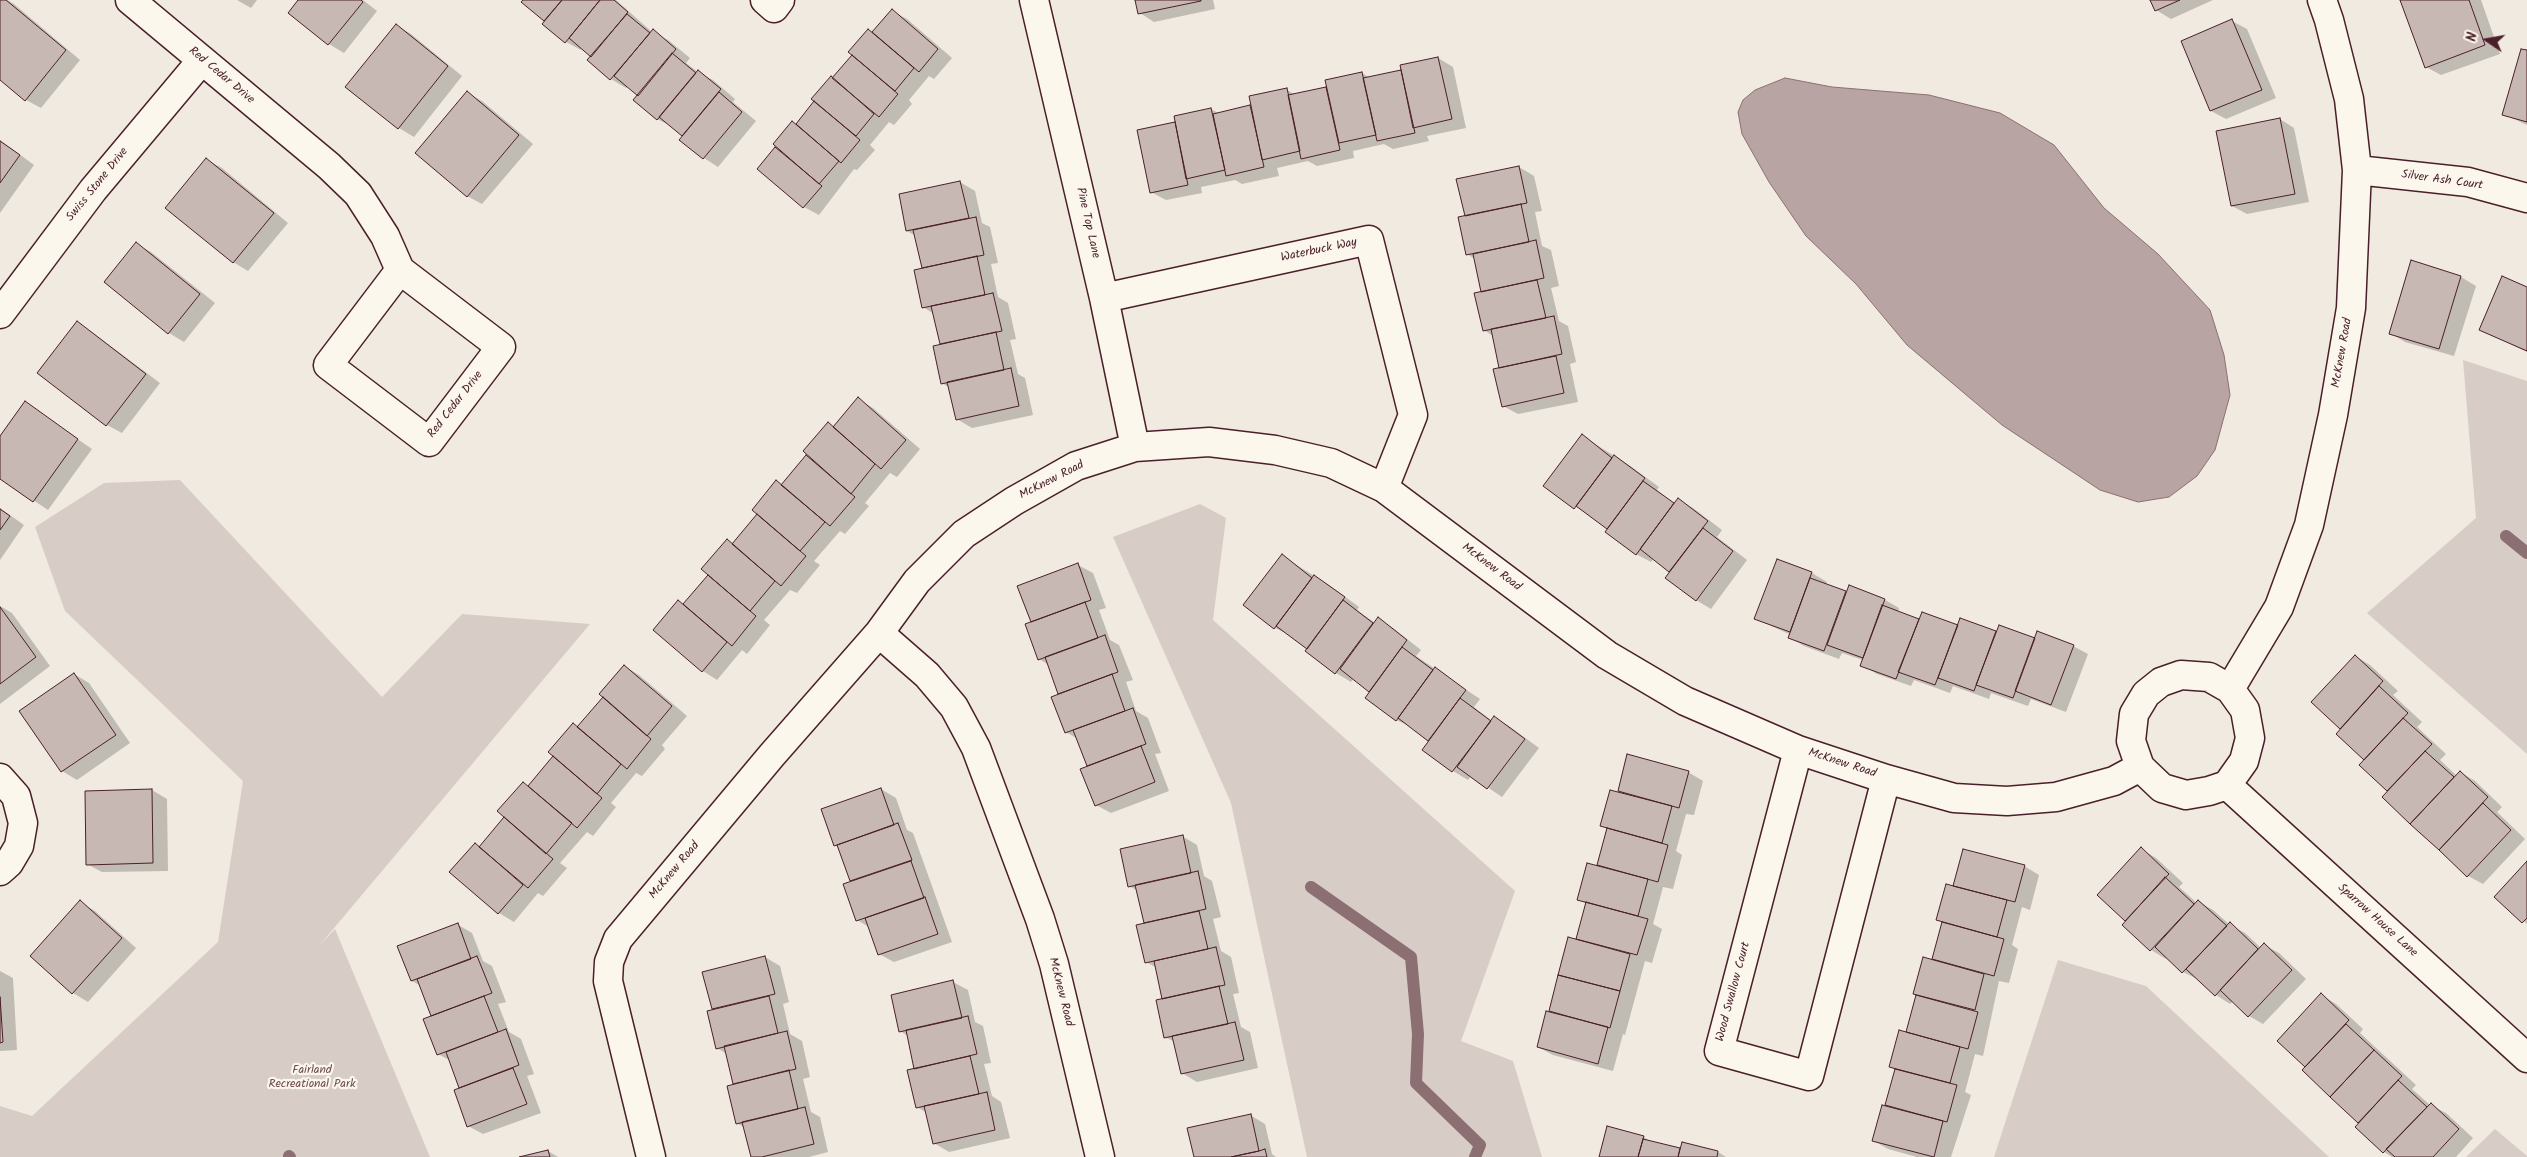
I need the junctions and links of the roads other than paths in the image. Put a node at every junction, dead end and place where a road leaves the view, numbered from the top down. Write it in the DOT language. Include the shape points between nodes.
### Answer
graph roads {
  1 [pos="130,0"];
  2 [pos="765,0"];
  3 [pos="780,0"];
  4 [pos="1034,0"];
  5 [pos="2322,0"];
  6 [pos="202,60"];
  7 [pos="2357,170"];
  8 [pos="2527,198"];
  9 [pos="400,270"];
  10 [pos="1104,298"];
  11 [pos="0,314"];
  12 [pos="1135,447"];
  13 [pos="1384,488"];
  14 [pos="879,633"];
  15 [pos="2230,689"];
  16 [pos="1798,750"];
  17 [pos="2140,768"];
  18 [pos="0,778"];
  19 [pos="1886,779"];
  20 [pos="2227,785"];
  21 [pos="0,871"];
  22 [pos="2527,1058"];
  23 [pos="651,1157"];
  24 [pos="1100,1157"];
  1 -- 6 [label="street, Red Cedar Drive"];
  2 -- 3 [label="street" via="774,8"];
  4 -- 10 [label="street, Pine Top Lane"];
  5 -- 7 [label="street, McKnew Road" via="2349,99"];
  6 -- 9 [label="street, Red Cedar Drive" via="358,194 385,236"];
  6 -- 11 [label="street, Swiss Stone Drive" via="92,190"];
  7 -- 8 [label="street, Silver Ash Court" via="2468,182"];
  7 -- 15 [label="street, McKnew Road" via="2351,308 2333,415 2309,525 2279,607"];
  9 -- 9 [label="street, Red Cedar Drive" via="328,365 429,442 501,348"];
  10 -- 12 [label="street, Pine Top Lane"];
  10 -- 13 [label="street, Waterbuck Way" via="1369,240 1413,415"];
  12 -- 13 [label="street, McKnew Road" via="1209,442 1275,450 1331,464"];
  12 -- 14 [label="street, McKnew Road" via="1076,466 964,534 917,581"];
  13 -- 16 [label="street, McKnew Road" via="1607,655 1686,701"];
  14 -- 23 [label="street, McKnew Road" via="618,939 609,962 608,981"];
  14 -- 24 [label="street, McKnew Road" via="932,681 954,707 976,748 1054,964"];
  15 -- 17 [label="street" via="2209,677 2182,675 2161,682 2146,694 2134,714 2131,741"];
  15 -- 20 [label="street" via="2245,710 2250,738 2244,761"];
  16 -- 19 [label="street, McKnew Road"];
  16 -- 19 [label="street, Wood Swallow Court" via="1719,1051 1809,1076"];
  17 -- 19 [label="street, McKnew Road" via="2114,781 2056,797 2007,801 1954,798"];
  17 -- 20 [label="street" via="2162,788 2186,795"];
  18 -- 21 [label="street" via="16,796 23,823 19,846"];
  20 -- 22 [label="street, Sparrow House Lane"];
}
